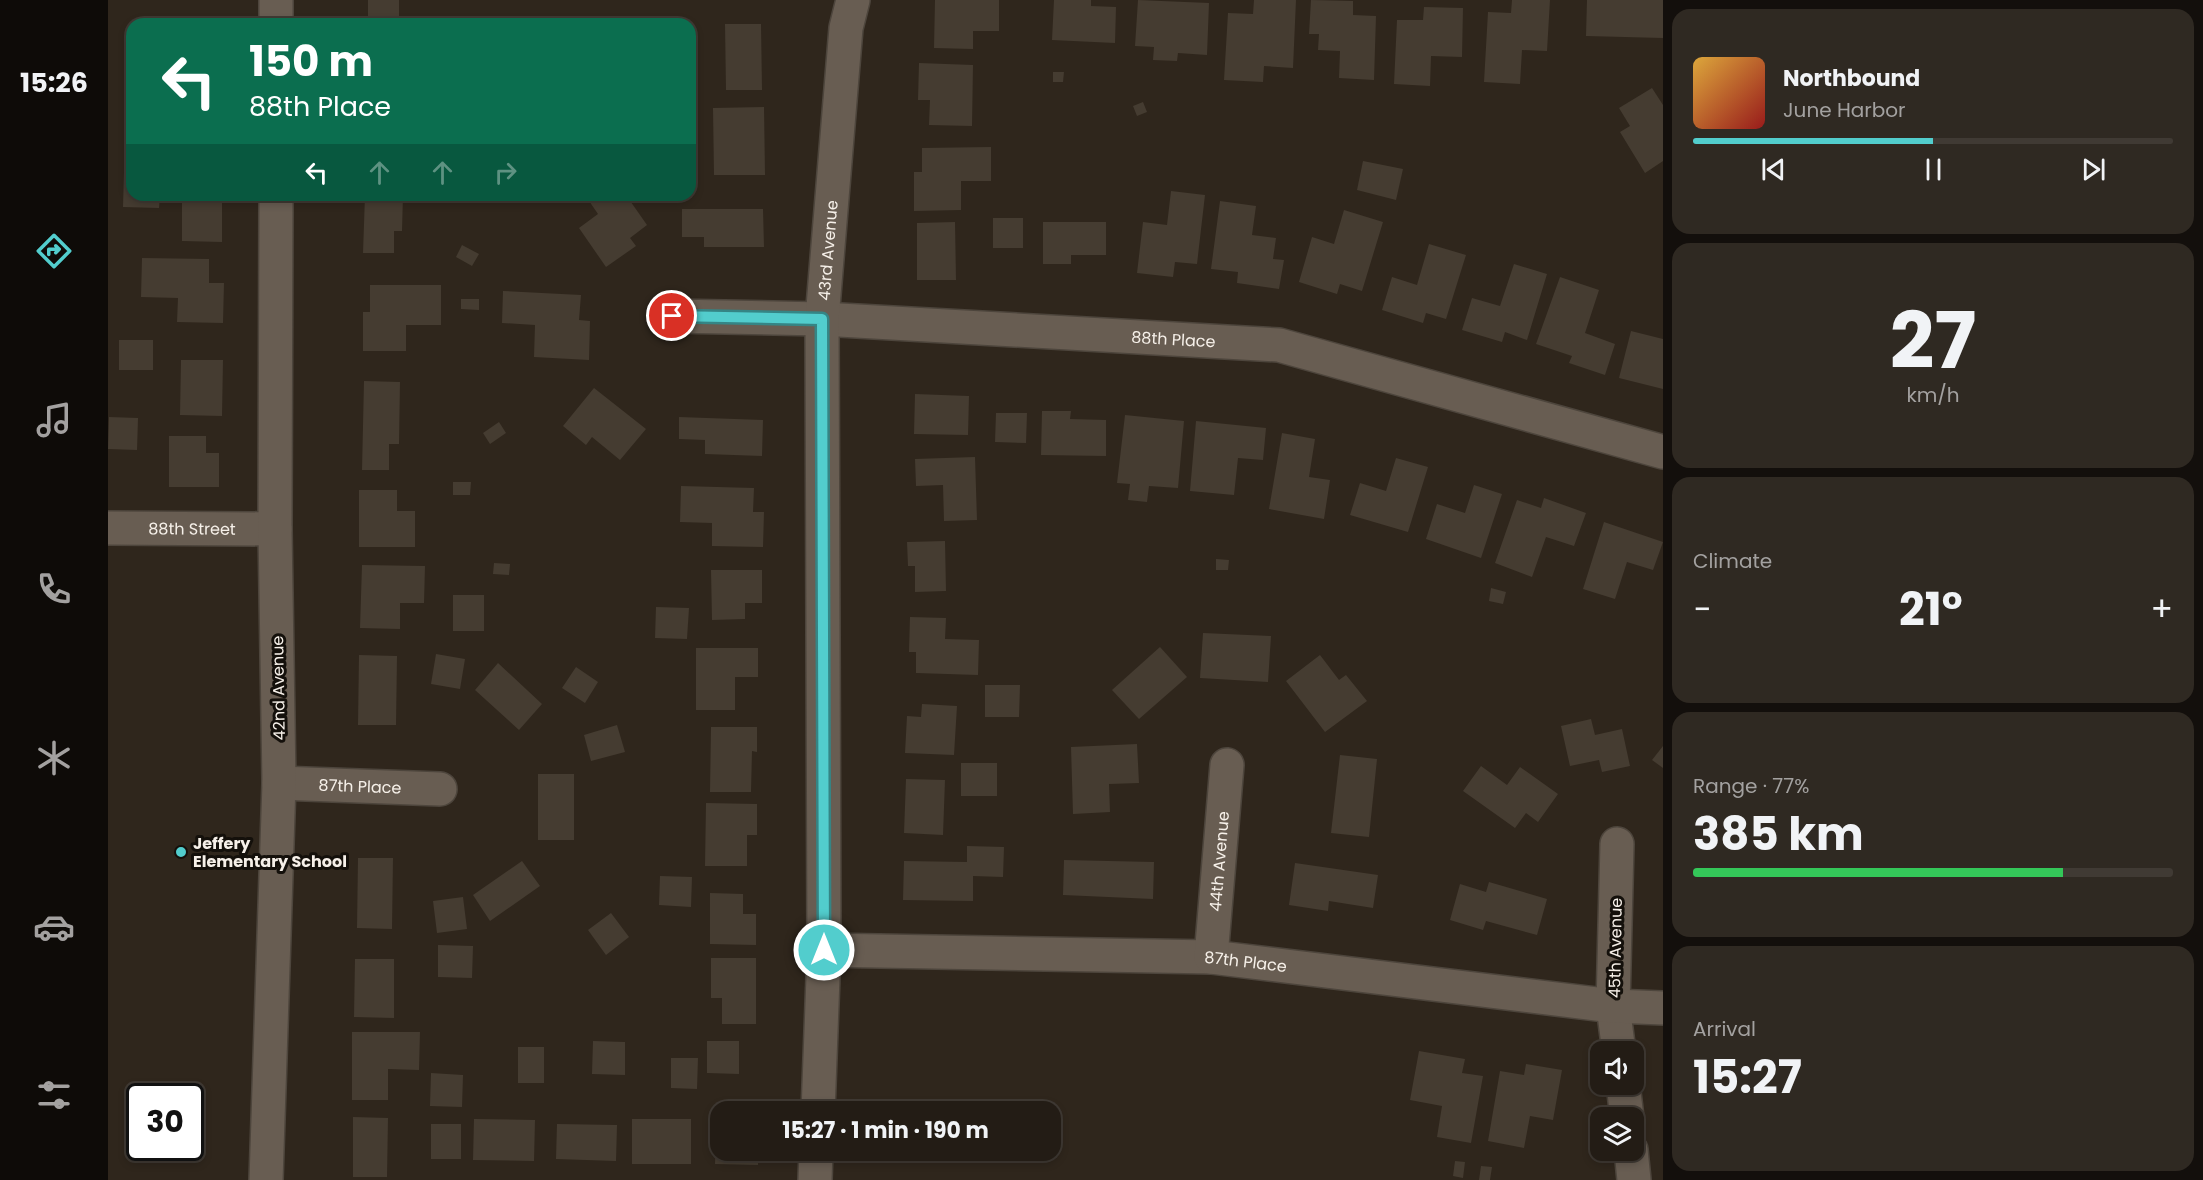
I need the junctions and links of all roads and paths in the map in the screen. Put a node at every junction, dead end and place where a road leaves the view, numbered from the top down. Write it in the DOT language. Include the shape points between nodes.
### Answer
graph roads {
  1 [pos="276,0"];
  2 [pos="853,0"];
  3 [pos="276,18"];
  4 [pos="276,201"];
  5 [pos="672,316"];
  6 [pos="822,319"];
  7 [pos="1663,452"];
  8 [pos="108,528"];
  9 [pos="275,528"];
  10 [pos="1227,765"];
  11 [pos="279,783"];
  12 [pos="440,789"];
  13 [pos="1617,844"];
  14 [pos="824,950"];
  15 [pos="1211,957"];
  16 [pos="1613,1006"];
  17 [pos="1663,1008"];
  18 [pos="1618,1041"];
  19 [pos="818,1101"];
  20 [pos="816,1161"];
  21 [pos="1632,1161"];
  22 [pos="266,1180"];
  23 [pos="815,1180"];
  24 [pos="1634,1180"];
  1 -- 3 [label="street"];
  2 -- 6 [label="street, 43rd Avenue" via="846,28"];
  4 -- 9 [label="street, 42nd Avenue"];
  5 -- 6 [label="street, 88th Place"];
  6 -- 7 [label="street, 88th Place" via="1279,345"];
  6 -- 14 [label="street, 43rd Avenue"];
  8 -- 9 [label="street, 88th Street"];
  9 -- 11 [label="street, 42nd Avenue"];
  10 -- 15 [label="street, 44th Avenue"];
  11 -- 12 [label="street, 87th Place"];
  11 -- 22 [label="street, 42nd Avenue"];
  13 -- 16 [label="street, 45th Avenue"];
  14 -- 15 [label="street, 87th Place"];
  14 -- 19 [label="street, 43rd Avenue"];
  15 -- 16 [label="street, 87th Place"];
  16 -- 17 [label="street, 87th Place"];
  16 -- 18 [label="street, 45th Avenue"];
  20 -- 23 [label="street"];
  21 -- 24 [label="street"];
}
